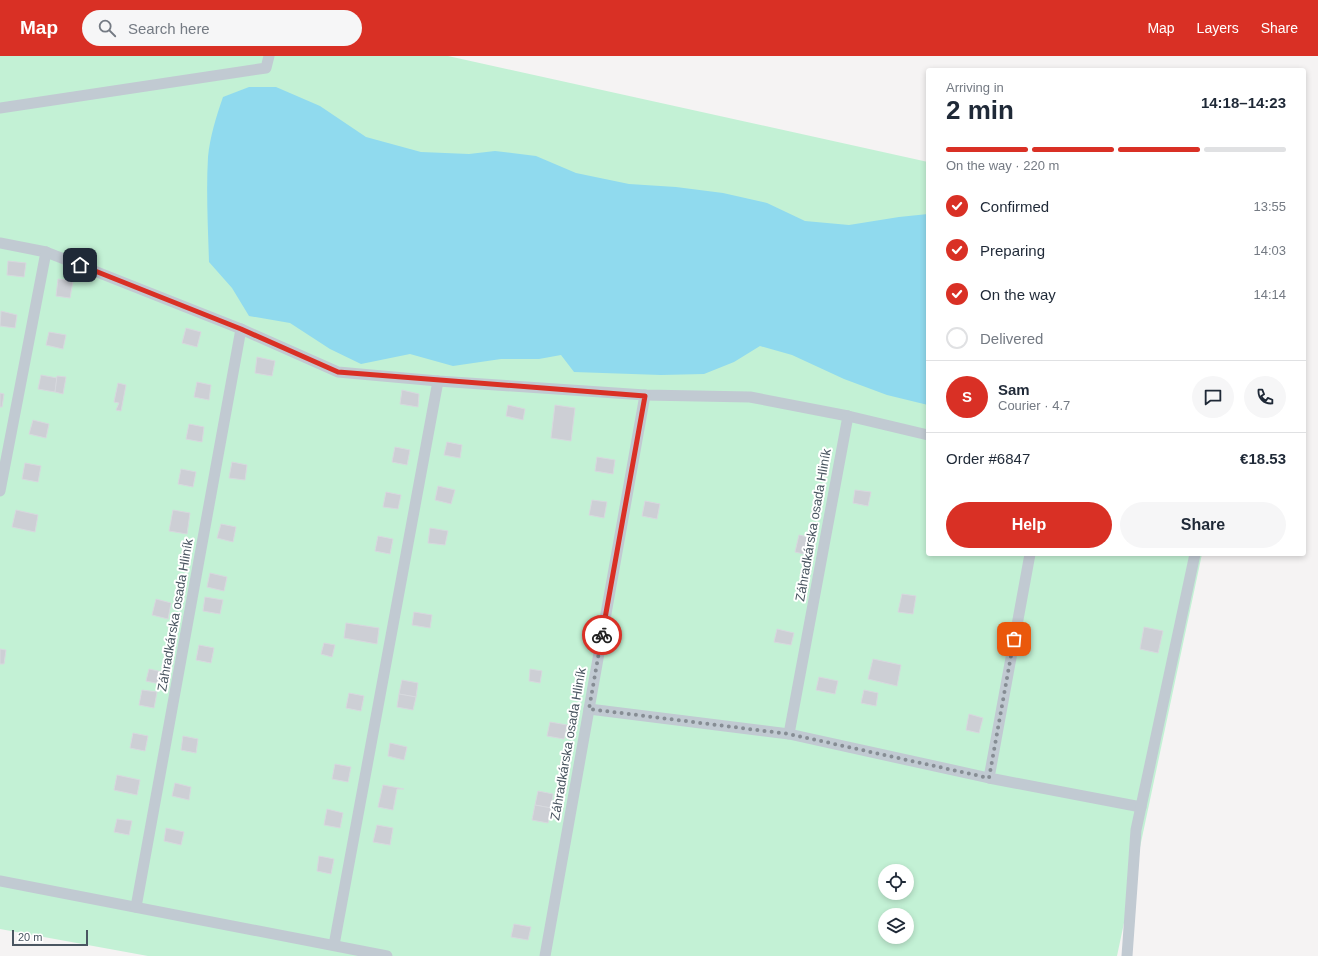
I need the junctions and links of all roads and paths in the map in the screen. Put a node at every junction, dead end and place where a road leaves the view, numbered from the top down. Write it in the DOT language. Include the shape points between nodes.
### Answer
graph roads {
  1 [pos="268,56"];
  2 [pos="0,108"];
  3 [pos="0,243"];
  4 [pos="46,252"];
  5 [pos="241,329"];
  6 [pos="438,381"];
  7 [pos="645,396"];
  8 [pos="848,416"];
  9 [pos="926,435"];
  10 [pos="0,491"];
  11 [pos="1030,556"];
  12 [pos="1195,556"];
  13 [pos="589,709"];
  14 [pos="789,734"];
  15 [pos="989,778"];
  16 [pos="1141,807"];
  17 [pos="0,881"];
  18 [pos="136,907"];
  19 [pos="334,945"];
  20 [pos="387,956"];
  21 [pos="545,956"];
  22 [pos="1127,956"];
  1 -- 2 [label="lane" via="266,68"];
  3 -- 4 [label="lane"];
  4 -- 5 [label="lane"];
  4 -- 10 [label="lane"];
  5 -- 6 [label="lane" via="338,372"];
  5 -- 18 [label="lane, Záhradkárska osada Hliník"];
  6 -- 7 [label="lane"];
  6 -- 19 [label="lane"];
  7 -- 8 [label="lane" via="750,397"];
  7 -- 13 [label="lane, Záhradkárska osada Hliník"];
  8 -- 9 [label="lane"];
  8 -- 14 [label="lane, Záhradkárska osada Hliník"];
  11 -- 15 [label="lane"];
  12 -- 16 [label="lane"];
  13 -- 14 [label="lane"];
  13 -- 21 [label="lane, Záhradkárska osada Hliník"];
  14 -- 15 [label="lane"];
  15 -- 16 [label="lane"];
  16 -- 22 [label="lane" via="1136,830"];
  17 -- 18 [label="lane"];
  18 -- 19 [label="lane"];
  19 -- 20 [label="lane"];
}
